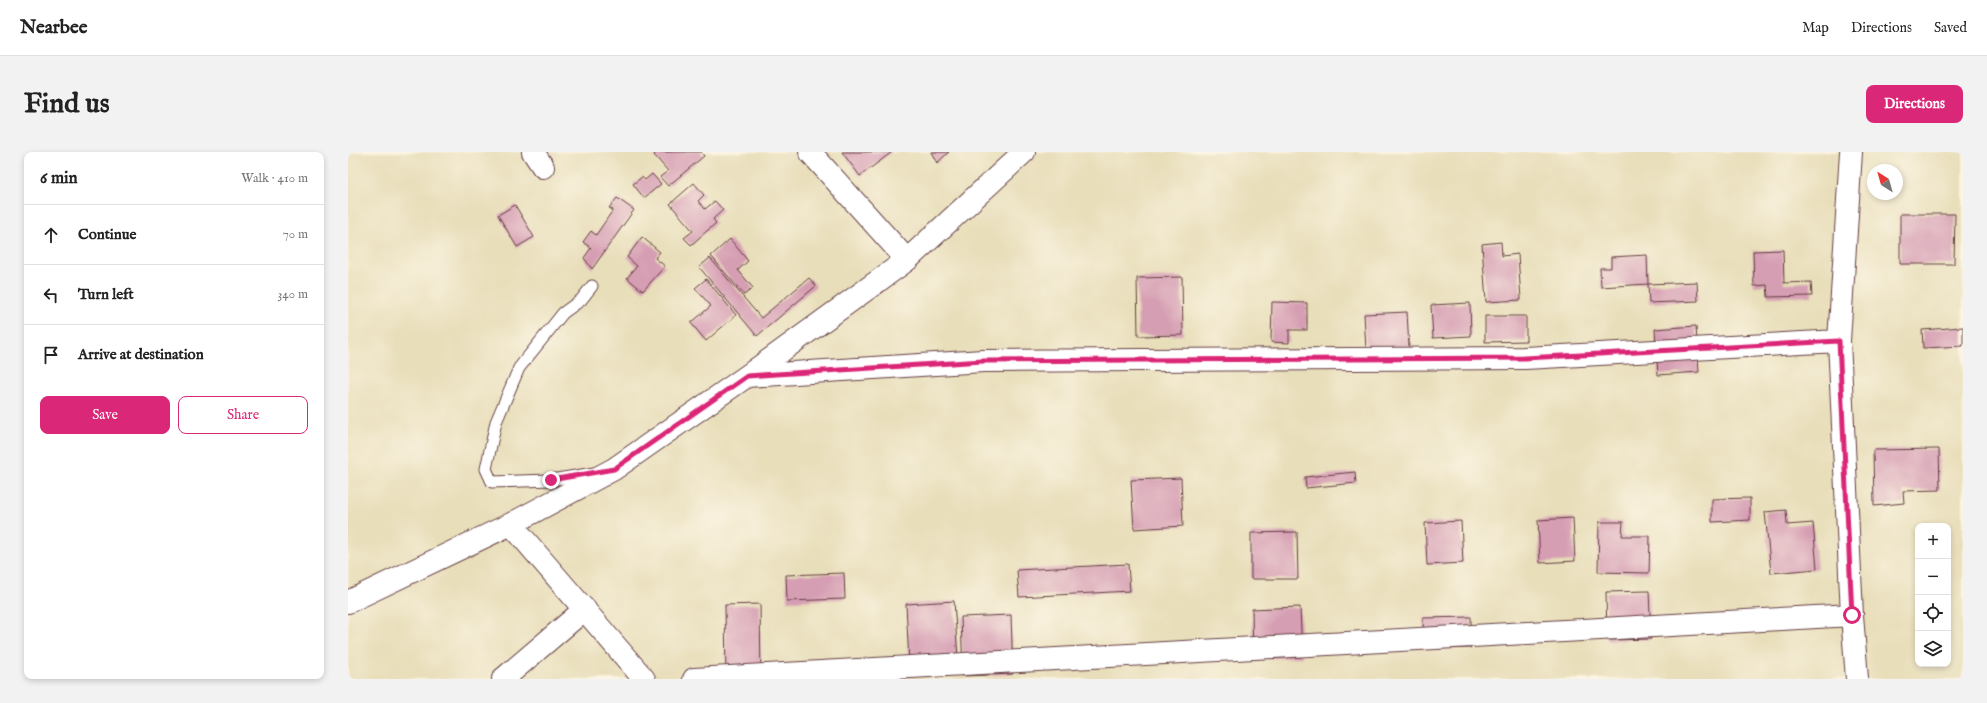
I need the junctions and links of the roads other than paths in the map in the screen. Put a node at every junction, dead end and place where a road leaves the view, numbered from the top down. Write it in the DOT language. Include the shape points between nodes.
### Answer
graph roads {
  1 [pos="810,152"];
  2 [pos="1024,152"];
  3 [pos="1851,152"];
  4 [pos="906,260"];
  5 [pos="592,286"];
  6 [pos="1839,341"];
  7 [pos="747,376"];
  8 [pos="614,469"];
  9 [pos="511,524"];
  10 [pos="348,602"];
  11 [pos="585,609"];
  12 [pos="1852,615"];
  13 [pos="503,679"];
  14 [pos="644,679"];
  15 [pos="694,679"];
  16 [pos="1856,679"];
  1 -- 4 [label="street"];
  2 -- 4 [label="street"];
  3 -- 6 [label="street"];
  4 -- 7 [label="street"];
  5 -- 8 [label="lane" via="581,300 563,313 519,368 496,422 486,469 492,482 498,482 551,480"];
  6 -- 7 [label="street" via="1525,358 983,361"];
  6 -- 12 [label="street"];
  7 -- 8 [label="street"];
  8 -- 9 [label="street"];
  9 -- 10 [label="street"];
  9 -- 11 [label="street"];
  11 -- 13 [label="street"];
  11 -- 14 [label="street"];
  12 -- 15 [label="street"];
  12 -- 16 [label="street"];
}
